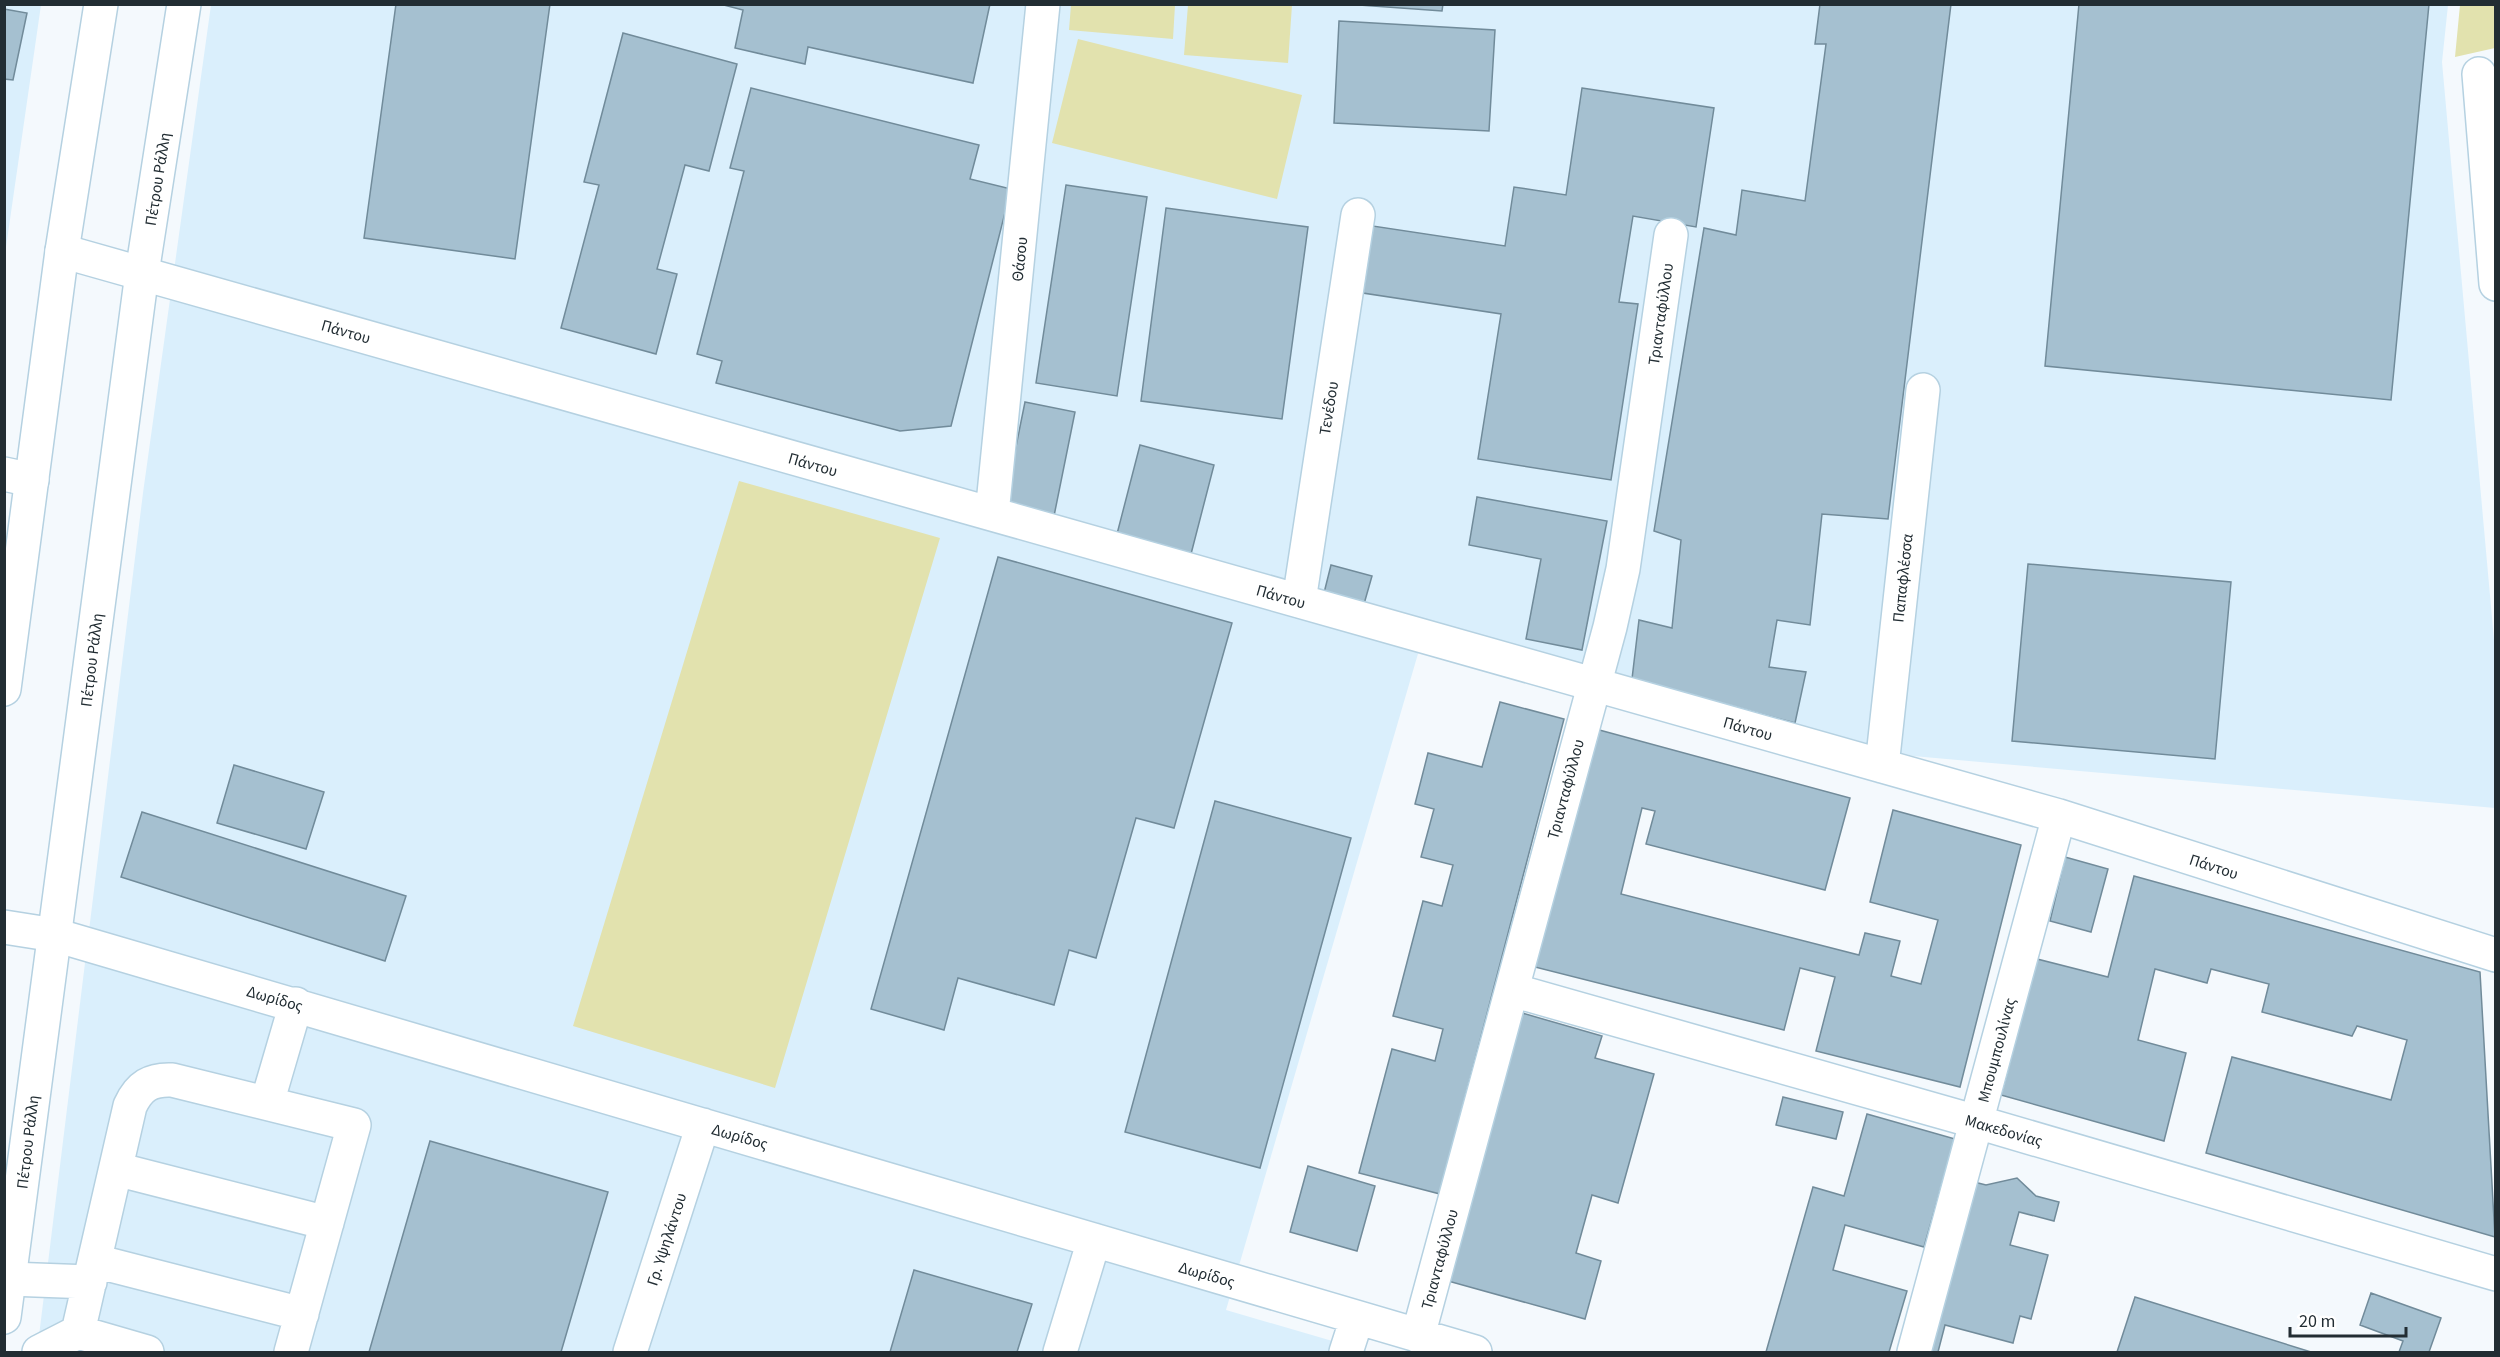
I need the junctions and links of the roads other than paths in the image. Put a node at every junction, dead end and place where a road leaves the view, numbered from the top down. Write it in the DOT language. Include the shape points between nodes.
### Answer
graph roads {
  1 [pos="100,4"];
  2 [pos="184,4"];
  3 [pos="1043,4"];
  4 [pos="2479,74"];
  5 [pos="2492,200"];
  6 [pos="1358,215"];
  7 [pos="1671,235"];
  8 [pos="62,250"];
  9 [pos="142,273"];
  10 [pos="2496,284"];
  11 [pos="1923,390"];
  12 [pos="18,477"];
  13 [pos="992,514"];
  14 [pos="1299,601"];
  15 [pos="8,640"];
  16 [pos="1593,685"];
  17 [pos="4,689"];
  18 [pos="1882,766"];
  19 [pos="2059,816"];
  20 [pos="4,927"];
  21 [pos="55,934"];
  22 [pos="2496,955"];
  23 [pos="1512,990"];
  24 [pos="296,1004"];
  25 [pos="267,1103"];
  26 [pos="1977,1122"];
  27 [pos="703,1125"];
  28 [pos="116,1169"];
  29 [pos="327,1223"];
  30 [pos="1094,1240"];
  31 [pos="93,1271"];
  32 [pos="2496,1274"];
  33 [pos="9,1279"];
  34 [pos="302,1314"];
  35 [pos="4,1317"];
  36 [pos="1356,1318"];
  37 [pos="78,1332"];
  38 [pos="1418,1336"];
  39 [pos="39,1353"];
  40 [pos="147,1353"];
  41 [pos="291,1353"];
  42 [pos="630,1353"];
  43 [pos="1060,1353"];
  44 [pos="1346,1353"];
  45 [pos="1475,1353"];
  46 [pos="1914,1353"];
  1 -- 8 [label="street"];
  2 -- 9 [label="street, Πέτρου Ράλλη"];
  3 -- 13 [label="street, Θάσου"];
  4 -- 5 [label="street"];
  5 -- 10 [label="street"];
  6 -- 14 [label="street, Τενέδου"];
  7 -- 16 [label="street, Τριανταφύλλου" via="1623,569"];
  8 -- 9 [label="street, Πάντου"];
  8 -- 12 [label="street"];
  9 -- 13 [label="street, Πάντου"];
  9 -- 21 [label="street, Πέτρου Ράλλη"];
  11 -- 18 [label="street, Παπαφλέσσα"];
  12 -- 15 [label="street"];
  13 -- 14 [label="street, Πάντου"];
  14 -- 16 [label="street, Πάντου"];
  15 -- 17 [label="street"];
  16 -- 18 [label="street, Πάντου"];
  16 -- 23 [label="street, Τριανταφύλλου"];
  18 -- 19 [label="street, Πάντου"];
  19 -- 22 [label="street, Πάντου"];
  19 -- 26 [label="street, Μπουμπουλίνας"];
  20 -- 21 [label="street, Δωρίδος"];
  21 -- 24 [label="street, Δωρίδος"];
  21 -- 33 [label="street, Πέτρου Ράλλη"];
  23 -- 26 [label="street, Μακεδονίας"];
  23 -- 38 [label="street, Τριανταφύλλου"];
  24 -- 25 [label="street"];
  24 -- 27 [label="street, Δωρίδος"];
  25 -- 28 [label="street" via="172,1080 145,1084 130,1106"];
  25 -- 29 [label="street" via="354,1125"];
  26 -- 32 [label="street, Μακεδονίας"];
  26 -- 46 [label="street, Μπουμπουλίνας"];
  27 -- 30 [label="street, Δωρίδος"];
  27 -- 42 [label="street, Γρ. Υψηλάντου"];
  28 -- 29 [label="street"];
  28 -- 31 [label="street"];
  29 -- 34 [label="street"];
  30 -- 36 [label="street, Δωρίδος"];
  30 -- 43 [label="street"];
  31 -- 33 [label="street"];
  31 -- 34 [label="street"];
  31 -- 37 [label="street"];
  33 -- 35 [label="street, Πέτρου Ράλλη"];
  34 -- 41 [label="street"];
  36 -- 38 [label="street, Δωρίδος"];
  36 -- 44 [label="street"];
  37 -- 39 [label="street"];
  37 -- 40 [label="street"];
  38 -- 45 [label="street, Δωρίδος"];
}
